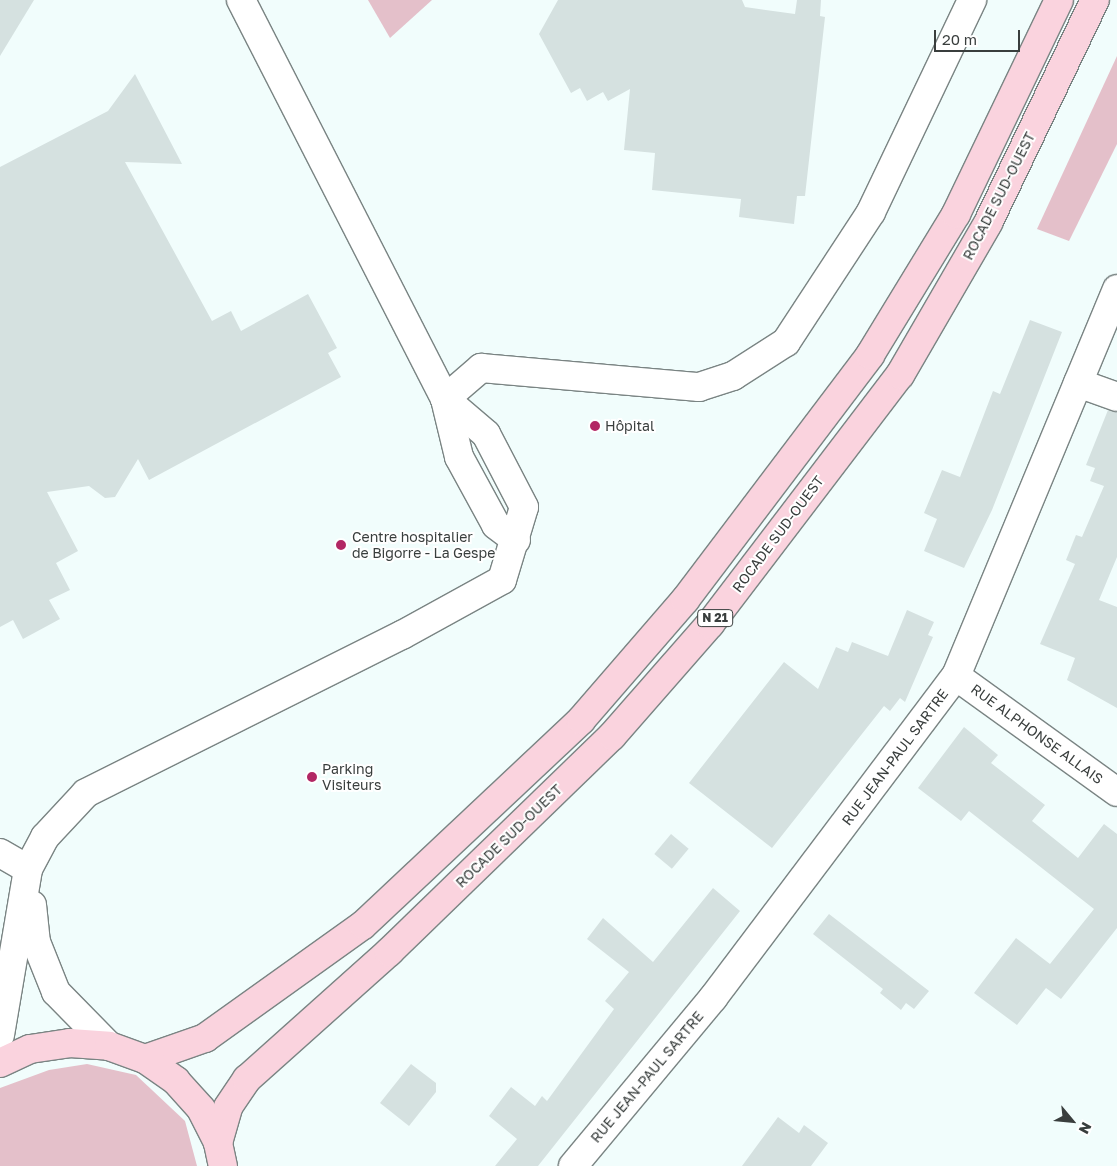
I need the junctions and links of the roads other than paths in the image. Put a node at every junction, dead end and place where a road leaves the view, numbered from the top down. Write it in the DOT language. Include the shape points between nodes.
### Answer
graph roads {
  1 [pos="241,0"];
  2 [pos="972,0"];
  3 [pos="1059,0"];
  4 [pos="1095,0"];
  5 [pos="1117,289"];
  6 [pos="1078,382"];
  7 [pos="1117,397"];
  8 [pos="445,399"];
  9 [pos="956,676"];
  10 [pos="1117,792"];
  11 [pos="0,853"];
  12 [pos="28,869"];
  13 [pos="0,1035"];
  14 [pos="109,1046"];
  15 [pos="145,1060"];
  16 [pos="0,1063"];
  17 [pos="220,1154"];
  18 [pos="573,1166"];
  1 -- 8 [label="street"];
  2 -- 8 [label="street" via="871,212 786,342 733,376 699,386 481,368"];
  3 -- 15 [label="main road, N 21" via="956,214 870,355 685,600 581,720 363,925 205,1038"];
  4 -- 17 [label="main road, ROCADE SUD-OUEST / N 21" via="988,223 900,376 710,624 612,736 389,952 247,1079 228,1108"];
  5 -- 6 [label="street, RUE JEAN-PAUL SARTRE"];
  6 -- 7 [label="street"];
  6 -- 9 [label="street, RUE JEAN-PAUL SARTRE"];
  8 -- 12 [label="street" via="459,457 496,524 516,540 502,580 402,635 86,793 45,837"];
  9 -- 10 [label="street, RUE ALPHONSE ALLAIS"];
  9 -- 18 [label="street, RUE JEAN-PAUL SARTRE" via="713,998"];
  11 -- 12 [label="street"];
  12 -- 13 [label="street"];
  12 -- 14 [label="street" via="36,942 56,992"];
  14 -- 15 [label="main road"];
  14 -- 16 [label="main road" via="70,1042 30,1049"];
  15 -- 17 [label="main road" via="176,1080 201,1109"];
}
